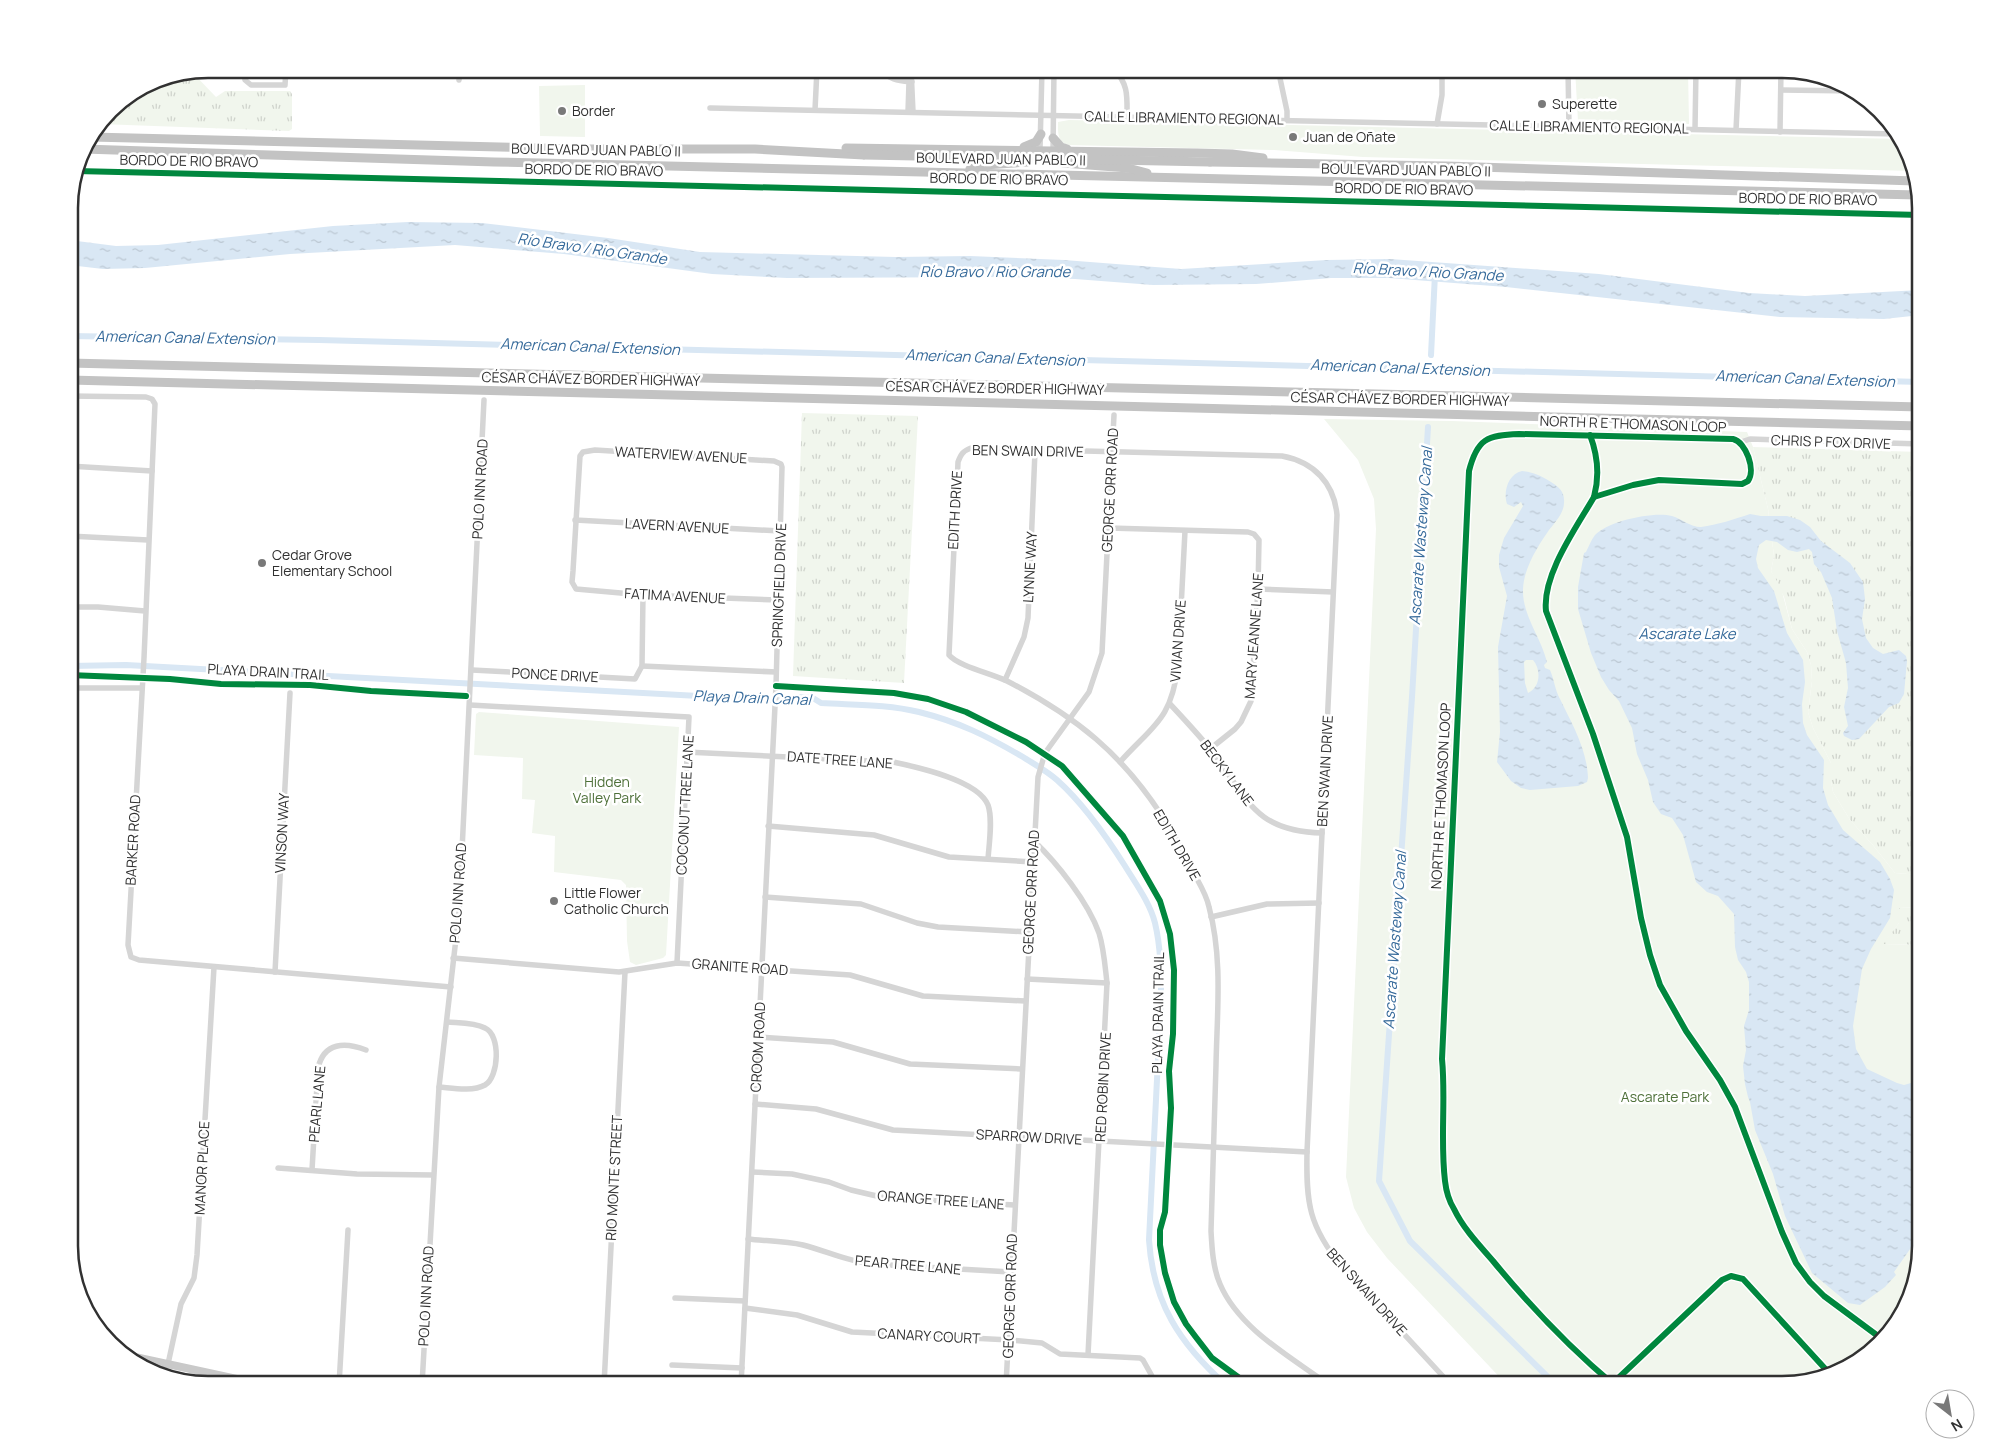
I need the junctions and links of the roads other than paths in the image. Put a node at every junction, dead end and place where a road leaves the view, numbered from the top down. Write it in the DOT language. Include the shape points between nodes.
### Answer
graph roads {
  1 [pos="245,78"];
  2 [pos="285,78"];
  3 [pos="817,78"];
  4 [pos="911,78"];
  5 [pos="1042,78"];
  6 [pos="1054,78"];
  7 [pos="1122,78"];
  8 [pos="1280,78"];
  9 [pos="1442,78"];
  10 [pos="1568,78"];
  11 [pos="1696,78"];
  12 [pos="1739,78"];
  13 [pos="1782,78"];
  14 [pos="1781,90"];
  15 [pos="1839,91"];
  16 [pos="710,108"];
  17 [pos="815,110"];
  18 [pos="910,112"];
  19 [pos="1041,116"];
  20 [pos="1052,116"];
  21 [pos="1127,118"];
  22 [pos="1287,120"];
  23 [pos="1437,124"];
  24 [pos="1569,127"];
  25 [pos="1695,129"];
  26 [pos="1736,130"];
  27 [pos="1780,132"];
  28 [pos="1041,134"];
  29 [pos="1890,134"];
  30 [pos="98,137"];
  31 [pos="1053,138"];
  32 [pos="755,149"];
  33 [pos="1012,149"];
  34 [pos="91,150"];
  35 [pos="1072,150"];
  36 [pos="1046,152"];
  37 [pos="1290,163"];
  38 [pos="962,172"];
  39 [pos="1159,177"];
  40 [pos="1909,181"];
  41 [pos="1911,195"];
  42 [pos="78,363"];
  43 [pos="78,380"];
  44 [pos="78,396"];
  45 [pos="484,400"];
  46 [pos="1912,407"];
  47 [pos="1114,415"];
  48 [pos="1912,426"];
  49 [pos="1590,435"];
  50 [pos="1741,442"];
  51 [pos="1912,444"];
  52 [pos="1036,450"];
  53 [pos="962,452"];
  54 [pos="1112,452"];
  55 [pos="779,463"];
  56 [pos="78,467"];
  57 [pos="152,471"];
  58 [pos="1594,497"];
  59 [pos="575,520"];
  60 [pos="1109,528"];
  61 [pos="780,531"];
  62 [pos="1185,531"];
  63 [pos="78,536"];
  64 [pos="148,540"];
  65 [pos="1258,589"];
  66 [pos="1333,592"];
  67 [pos="643,596"];
  68 [pos="778,600"];
  69 [pos="78,607"];
  70 [pos="145,610"];
  71 [pos="642,666"];
  72 [pos="472,672"];
  73 [pos="776,672"];
  74 [pos="1005,680"];
  75 [pos="78,688"];
  76 [pos="142,688"];
  77 [pos="290,693"];
  78 [pos="1170,704"];
  79 [pos="470,705"];
  80 [pos="774,708"];
  81 [pos="1070,720"];
  82 [pos="1210,750"];
  83 [pos="686,752"];
  84 [pos="772,755"];
  85 [pos="1120,762"];
  86 [pos="768,826"];
  87 [pos="1322,833"];
  88 [pos="1034,841"];
  89 [pos="988,859"];
  90 [pos="1033,862"];
  91 [pos="765,897"];
  92 [pos="1319,903"];
  93 [pos="1211,917"];
  94 [pos="1029,932"];
  95 [pos="453,958"];
  96 [pos="677,963"];
  97 [pos="214,967"];
  98 [pos="761,969"];
  99 [pos="275,972"];
  100 [pos="624,972"];
  101 [pos="1027,979"];
  102 [pos="1108,983"];
  103 [pos="451,987"];
  104 [pos="1025,1001"];
  105 [pos="446,1022"];
  106 [pos="758,1037"];
  107 [pos="366,1050"];
  108 [pos="1021,1069"];
  109 [pos="439,1087"];
  110 [pos="755,1104"];
  111 [pos="1020,1137"];
  112 [pos="1100,1141"];
  113 [pos="1214,1147"];
  114 [pos="1307,1152"];
  115 [pos="278,1168"];
  116 [pos="312,1170"];
  117 [pos="752,1172"];
  118 [pos="432,1175"];
  119 [pos="1014,1205"];
  120 [pos="348,1230"];
  121 [pos="748,1239"];
  122 [pos="1011,1272"];
  123 [pos="675,1298"];
  124 [pos="745,1305"];
  125 [pos="1877,1335"];
  126 [pos="1010,1340"];
  127 [pos="1088,1355"];
  128 [pos="141,1358"];
  129 [pos="168,1364"];
  130 [pos="672,1365"];
  131 [pos="742,1368"];
  132 [pos="1826,1369"];
  133 [pos="223,1376"];
  134 [pos="340,1376"];
  135 [pos="422,1376"];
  136 [pos="604,1376"];
  137 [pos="742,1376"];
  138 [pos="1007,1376"];
  139 [pos="1152,1376"];
  140 [pos="1316,1376"];
  141 [pos="1440,1376"];
  142 [pos="1604,1376"];
  143 [pos="1621,1376"];
  1 -- 2 [label="street" via="251,85 285,85"];
  3 -- 17 [label="street"];
  4 -- 18 [label="street"];
  5 -- 19 [label="street"];
  6 -- 20 [label="street"];
  7 -- 21 [label="street" via="1126,86"];
  8 -- 22 [label="street"];
  9 -- 23 [label="street"];
  10 -- 24 [label="street"];
  11 -- 25 [label="street"];
  12 -- 26 [label="street"];
  13 -- 14 [label="street"];
  14 -- 15 [label="street"];
  14 -- 27 [label="street"];
  16 -- 17 [label="street, CALLE LIBRAMIENTO REGIONAL"];
  17 -- 18 [label="street, CALLE LIBRAMIENTO REGIONAL"];
  18 -- 19 [label="street, CALLE LIBRAMIENTO REGIONAL"];
  19 -- 20 [label="street, CALLE LIBRAMIENTO REGIONAL"];
  19 -- 28 [label="street"];
  20 -- 21 [label="street, CALLE LIBRAMIENTO REGIONAL"];
  20 -- 31 [label="street"];
  21 -- 22 [label="street, CALLE LIBRAMIENTO REGIONAL"];
  22 -- 23 [label="street, CALLE LIBRAMIENTO REGIONAL"];
  23 -- 24 [label="street, CALLE LIBRAMIENTO REGIONAL"];
  24 -- 25 [label="street, CALLE LIBRAMIENTO REGIONAL"];
  25 -- 26 [label="street, CALLE LIBRAMIENTO REGIONAL"];
  26 -- 27 [label="street, CALLE LIBRAMIENTO REGIONAL"];
  27 -- 29 [label="street, CALLE LIBRAMIENTO REGIONAL"];
  28 -- 33 [label="highway" via="1032,144"];
  28 -- 36 [label="street"];
  30 -- 32 [label="highway, BOULEVARD JUAN PABLO II" via="578,149"];
  31 -- 35 [label="highway"];
  31 -- 36 [label="street"];
  32 -- 33 [label="highway"];
  32 -- 37 [label="highway, BOULEVARD JUAN PABLO II, bridge" via="864,155"];
  33 -- 36 [label="highway"];
  34 -- 38 [label="highway, BOULEVARD JUAN PABLO II"];
  35 -- 36 [label="highway"];
  35 -- 37 [label="highway" via="1226,153"];
  36 -- 38 [label="highway" via="1037,161 984,165"];
  36 -- 39 [label="highway" via="1064,163 1128,168"];
  37 -- 40 [label="highway, BOULEVARD JUAN PABLO II"];
  38 -- 39 [label="highway, BOULEVARD JUAN PABLO II"];
  39 -- 41 [label="highway, BOULEVARD JUAN PABLO II"];
  42 -- 46 [label="highway, CÉSAR CHÁVEZ BORDER HIGHWAY"];
  43 -- 48 [label="highway, CÉSAR CHÁVEZ BORDER HIGHWAY"];
  44 -- 57 [label="street, BARKER ROAD" via="146,397 154,400"];
  45 -- 72 [label="street, POLO INN ROAD"];
  47 -- 54 [label="street, GEORGE ORR ROAD"];
  49 -- 50 [label="street, NORTH R E THOMASON LOOP" via="1733,439"];
  49 -- 58 [label="street" via="1598,468"];
  49 -- 142 [label="street, NORTH R E THOMASON LOOP" via="1493,436 1477,447 1469,471 1442,1050 1443,1136 1445,1181 1449,1199 1461,1221 1502,1273 1548,1323"];
  50 -- 51 [label="street, CHRIS P FOX DRIVE" via="1750,439"];
  50 -- 58 [label="street, NORTH R E THOMASON LOOP" via="1747,452 1751,472 1744,483 1659,480 1633,484"];
  52 -- 53 [label="street, BEN SWAIN DRIVE" via="971,448"];
  52 -- 54 [label="street, BEN SWAIN DRIVE"];
  52 -- 74 [label="street, LYNNE WAY" via="1028,618"];
  53 -- 74 [label="street, EDITH DRIVE" via="958,462 948,654 956,661"];
  54 -- 60 [label="street, GEORGE ORR ROAD"];
  54 -- 66 [label="street, BEN SWAIN DRIVE" via="1282,456 1311,466 1330,487 1336,506"];
  55 -- 59 [label="street, WATERVIEW AVENUE" via="595,450 583,452 578,459"];
  55 -- 61 [label="street, SPRINGFIELD DRIVE" via="783,475"];
  56 -- 57 [label="street"];
  57 -- 64 [label="street, BARKER ROAD"];
  58 -- 125 [label="street" via="1548,581 1544,602 1627,837 1638,902 1660,985 1736,1107 1796,1263 1824,1296"];
  59 -- 61 [label="street, LAVERN AVENUE"];
  59 -- 67 [label="street, FATIMA AVENUE" via="574,586 578,590"];
  60 -- 62 [label="street"];
  60 -- 81 [label="street, GEORGE ORR ROAD" via="1102,653 1089,692"];
  61 -- 68 [label="street, SPRINGFIELD DRIVE"];
  62 -- 65 [label="street, MARY JEANNE LANE" via="1248,532 1257,537 1260,545"];
  62 -- 78 [label="street, VIVIAN DRIVE" via="1178,666"];
  63 -- 64 [label="street"];
  64 -- 70 [label="street, BARKER ROAD"];
  65 -- 66 [label="street"];
  65 -- 82 [label="street, MARY JEANNE LANE" via="1251,701 1241,722"];
  66 -- 87 [label="street, BEN SWAIN DRIVE"];
  67 -- 68 [label="street, FATIMA AVENUE"];
  67 -- 71 [label="street"];
  68 -- 73 [label="street, SPRINGFIELD DRIVE"];
  69 -- 70 [label="street"];
  70 -- 76 [label="street, BARKER ROAD"];
  71 -- 72 [label="street, PONCE DRIVE" via="633,679"];
  71 -- 73 [label="street"];
  72 -- 79 [label="street, POLO INN ROAD"];
  73 -- 80 [label="street, SPRINGFIELD DRIVE"];
  74 -- 81 [label="street, EDITH DRIVE"];
  75 -- 76 [label="street"];
  76 -- 97 [label="street, BARKER ROAD" via="129,952 131,957 139,960"];
  77 -- 99 [label="street, VINSON WAY"];
  78 -- 82 [label="street, BECKY LANE"];
  78 -- 85 [label="street, VIVIAN DRIVE" via="1151,732"];
  79 -- 83 [label="street, COCONUT TREE LANE" via="688,716"];
  79 -- 95 [label="street, POLO INN ROAD" via="459,912"];
  80 -- 84 [label="street, CROOM ROAD"];
  81 -- 85 [label="street, EDITH DRIVE"];
  81 -- 88 [label="street, GEORGE ORR ROAD" via="1048,747 1039,772"];
  82 -- 87 [label="street, BECKY LANE" via="1247,801 1268,820 1289,830"];
  83 -- 84 [label="street, DATE TREE LANE"];
  83 -- 96 [label="street, COCONUT TREE LANE"];
  84 -- 86 [label="street, CROOM ROAD"];
  84 -- 89 [label="street, DATE TREE LANE" via="893,762 920,768 968,786 978,792 988,806"];
  85 -- 93 [label="street, EDITH DRIVE" via="1188,858"];
  86 -- 89 [label="street" via="874,835 942,855"];
  86 -- 91 [label="street, CROOM ROAD"];
  87 -- 92 [label="street, BEN SWAIN DRIVE"];
  88 -- 90 [label="street, GEORGE ORR ROAD"];
  88 -- 102 [label="street, RED ROBIN DRIVE" via="1068,880 1093,921 1102,943"];
  89 -- 90 [label="street"];
  90 -- 94 [label="street, GEORGE ORR ROAD"];
  91 -- 94 [label="street" via="861,904 938,927"];
  91 -- 98 [label="street, CROOM ROAD"];
  92 -- 93 [label="street" via="1267,904"];
  92 -- 114 [label="street, BEN SWAIN DRIVE"];
  93 -- 113 [label="street, EDITH DRIVE" via="1219,964"];
  94 -- 101 [label="street, GEORGE ORR ROAD"];
  95 -- 100 [label="street, GRANITE ROAD"];
  95 -- 103 [label="street, POLO INN ROAD"];
  96 -- 98 [label="street, GRANITE ROAD"];
  96 -- 100 [label="street, GRANITE ROAD"];
  97 -- 99 [label="street, BARKER ROAD"];
  97 -- 129 [label="street, MANOR PLACE" via="197,1255 194,1278 181,1304"];
  98 -- 104 [label="street, GRANITE ROAD" via="850,975 923,996"];
  98 -- 106 [label="street, CROOM ROAD"];
  99 -- 103 [label="street, BARKER ROAD"];
  100 -- 136 [label="street, RIO MONTE STREET"];
  101 -- 102 [label="street"];
  101 -- 104 [label="street, GEORGE ORR ROAD"];
  102 -- 112 [label="street, RED ROBIN DRIVE"];
  103 -- 105 [label="street, POLO INN ROAD"];
  104 -- 108 [label="street, GEORGE ORR ROAD"];
  105 -- 109 [label="street, POLO INN ROAD"];
  105 -- 109 [label="street" via="488,1029 495,1041 495,1068 492,1078 482,1086"];
  106 -- 108 [label="street" via="833,1042 910,1064"];
  106 -- 110 [label="street, CROOM ROAD"];
  107 -- 116 [label="street, PEARL LANE" via="341,1044 327,1051 321,1059"];
  108 -- 111 [label="street, GEORGE ORR ROAD"];
  109 -- 118 [label="street, POLO INN ROAD"];
  110 -- 111 [label="street, SPARROW DRIVE" via="816,1108 893,1130"];
  110 -- 117 [label="street, CROOM ROAD"];
  111 -- 112 [label="street, SPARROW DRIVE"];
  111 -- 119 [label="street, GEORGE ORR ROAD"];
  112 -- 113 [label="street, SPARROW DRIVE"];
  112 -- 127 [label="street, RED ROBIN DRIVE"];
  113 -- 114 [label="street, SPARROW DRIVE"];
  113 -- 140 [label="street, EDITH DRIVE" via="1211,1232 1214,1264 1220,1284 1246,1322"];
  114 -- 141 [label="street, BEN SWAIN DRIVE" via="1309,1201 1326,1246"];
  115 -- 116 [label="street"];
  116 -- 118 [label="street"];
  117 -- 119 [label="street, ORANGE TREE LANE" via="792,1174 881,1197"];
  117 -- 121 [label="street, CROOM ROAD"];
  118 -- 135 [label="street, POLO INN ROAD"];
  119 -- 122 [label="street, GEORGE ORR ROAD"];
  120 -- 134 [label="street"];
  121 -- 122 [label="street, PEAR TREE LANE" via="800,1244 871,1264"];
  121 -- 124 [label="street, CROOM ROAD"];
  122 -- 126 [label="street, GEORGE ORR ROAD"];
  123 -- 124 [label="street, CANARY COURT"];
  124 -- 126 [label="street, CANARY COURT" via="797,1315 852,1332"];
  124 -- 131 [label="street, CROOM ROAD"];
  126 -- 127 [label="street, CANARY COURT" via="1042,1344 1060,1354"];
  126 -- 138 [label="street, GEORGE ORR ROAD"];
  127 -- 139 [label="street, CANARY COURT" via="1142,1359"];
  128 -- 129 [label="main road"];
  129 -- 133 [label="main road"];
  130 -- 131 [label="street"];
  131 -- 137 [label="street, CROOM ROAD"];
  132 -- 143 [label="street" via="1743,1279 1731,1276 1722,1280"];
}
